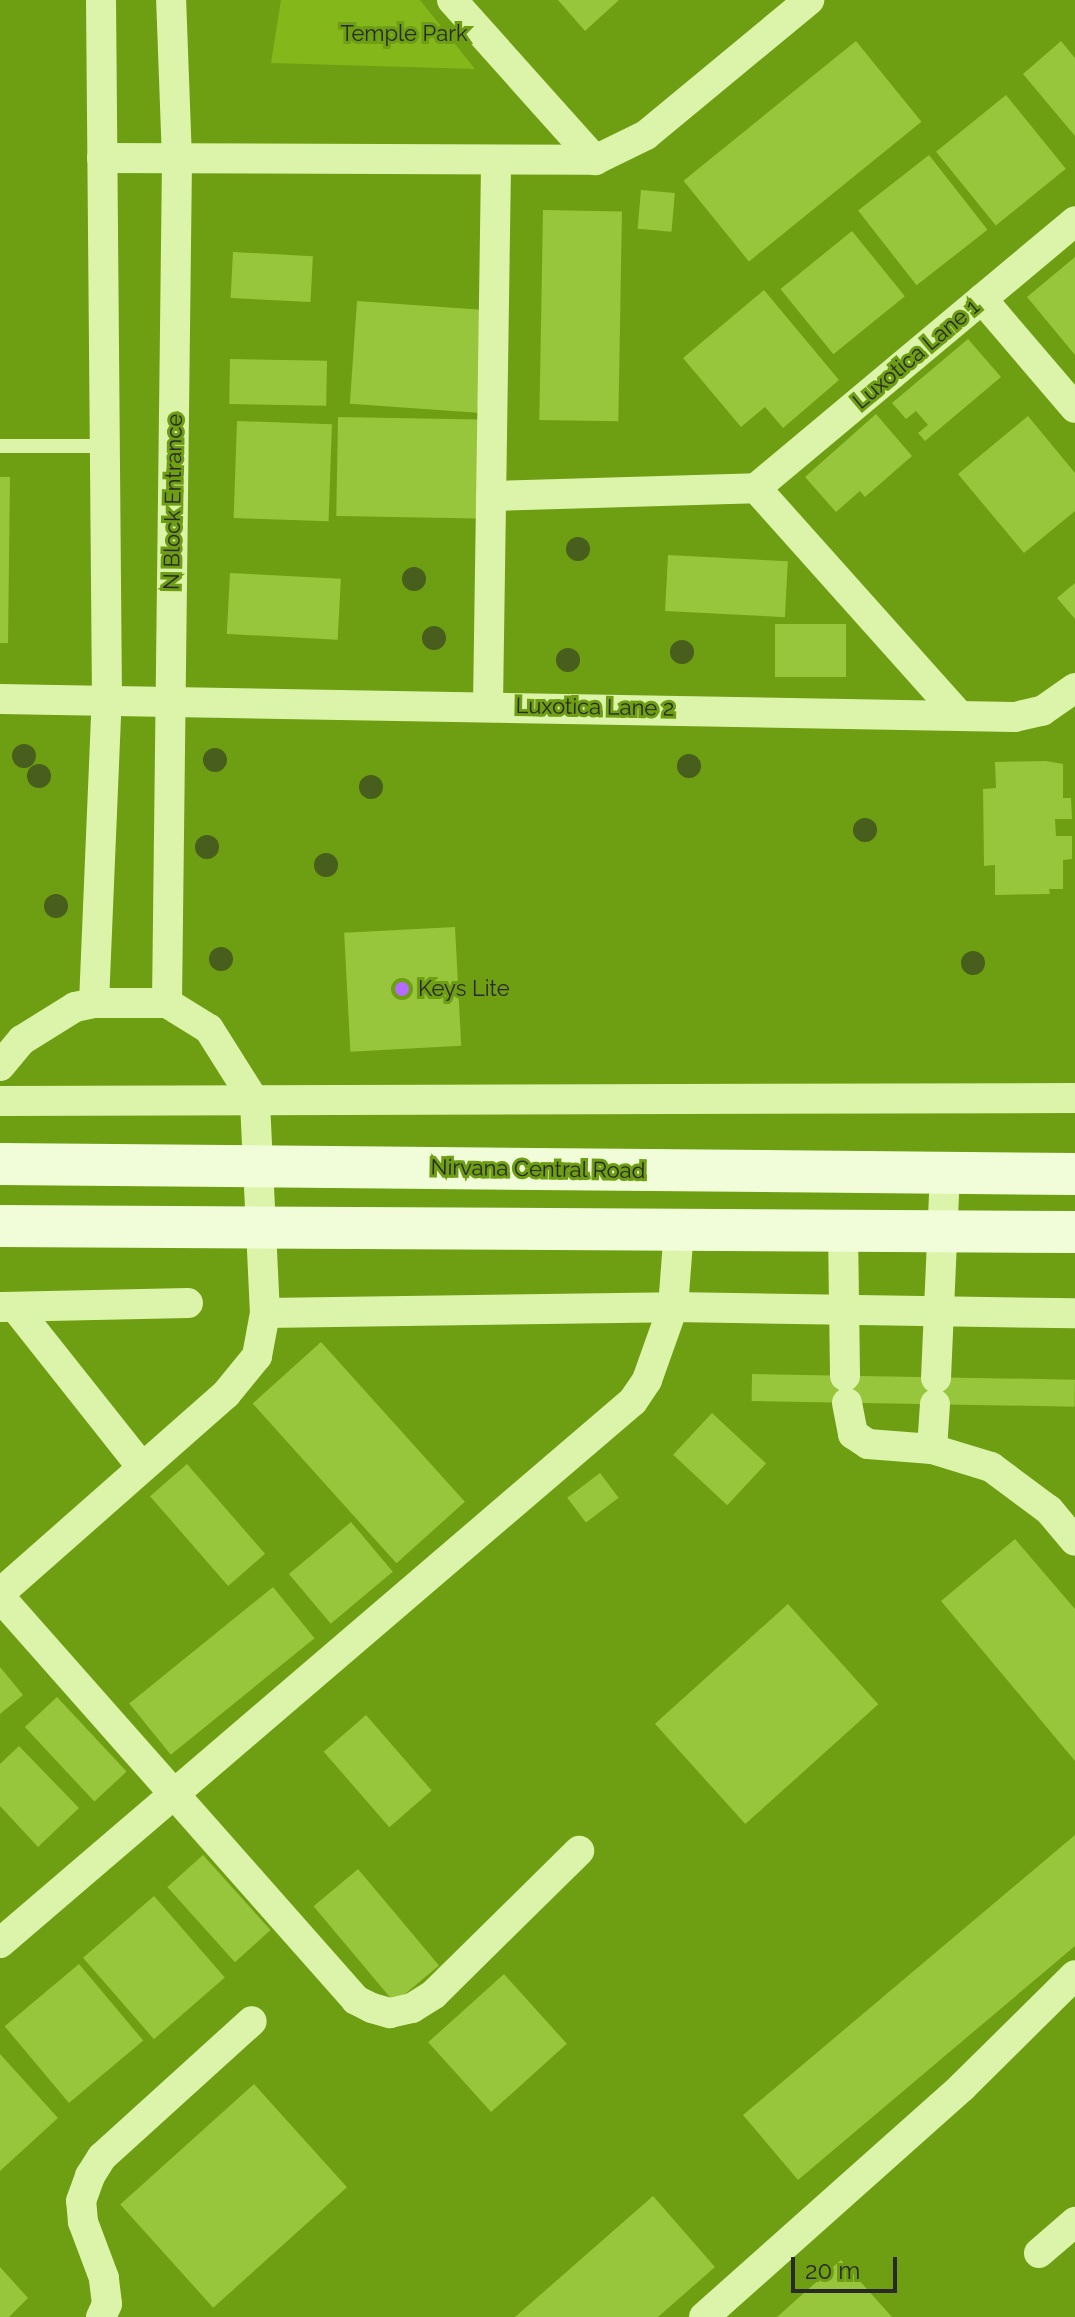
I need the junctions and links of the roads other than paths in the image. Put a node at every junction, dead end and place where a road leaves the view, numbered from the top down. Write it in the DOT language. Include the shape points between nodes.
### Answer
graph roads {
  1 [pos="101,0"];
  2 [pos="171,0"];
  3 [pos="452,0"];
  4 [pos="809,0"];
  5 [pos="102,158"];
  6 [pos="177,160"];
  7 [pos="595,160"];
  8 [pos="496,164"];
  9 [pos="1075,221"];
  10 [pos="982,299"];
  11 [pos="1075,408"];
  12 [pos="0,446"];
  13 [pos="104,446"];
  14 [pos="756,488"];
  15 [pos="491,496"];
  16 [pos="1075,688"];
  17 [pos="0,699"];
  18 [pos="107,699"];
  19 [pos="170,700"];
  20 [pos="488,705"];
  21 [pos="956,712"];
  22 [pos="94,1003"];
  23 [pos="167,1003"];
  24 [pos="0,1066"];
  25 [pos="1075,1098"];
  26 [pos="0,1101"];
  27 [pos="255,1102"];
  28 [pos="0,1164"];
  29 [pos="259,1166"];
  30 [pos="945,1173"];
  31 [pos="1075,1174"];
  32 [pos="0,1226"];
  33 [pos="261,1227"];
  34 [pos="679,1229"];
  35 [pos="843,1230"];
  36 [pos="942,1232"];
  37 [pos="1075,1232"];
  38 [pos="188,1303"];
  39 [pos="7,1307"];
  40 [pos="673,1307"];
  41 [pos="940,1311"];
  42 [pos="265,1313"];
  43 [pos="845,1313"];
  44 [pos="1075,1313"];
  45 [pos="932,1449"];
  46 [pos="142,1467"];
  47 [pos="1075,1541"];
  48 [pos="0,1595"];
  49 [pos="175,1794"];
  50 [pos="579,1851"];
  51 [pos="0,1943"];
  52 [pos="1075,1975"];
  53 [pos="252,2021"];
  54 [pos="1075,2222"];
  55 [pos="1039,2253"];
  56 [pos="101,2317"];
  57 [pos="704,2317"];
  1 -- 5 [label="street"];
  2 -- 6 [label="street, N Block Entrance"];
  3 -- 7 [label="street"];
  4 -- 7 [label="street" via="646,135"];
  5 -- 6 [label="street"];
  5 -- 13 [label="street"];
  6 -- 8 [label="street"];
  6 -- 19 [label="street, N Block Entrance"];
  7 -- 8 [label="street"];
  8 -- 15 [label="street"];
  9 -- 10 [label="street, Luxotica Lane 1"];
  10 -- 11 [label="street"];
  10 -- 14 [label="street, Luxotica Lane 1"];
  12 -- 13 [label="lane"];
  13 -- 18 [label="street"];
  14 -- 15 [label="street"];
  14 -- 21 [label="street"];
  15 -- 20 [label="street"];
  16 -- 21 [label="street, Luxotica Lane 2" via="1042,711 1015,717"];
  17 -- 18 [label="street, Luxotica Lane 2"];
  18 -- 19 [label="street, Luxotica Lane 2"];
  18 -- 22 [label="street"];
  19 -- 20 [label="street, Luxotica Lane 2"];
  19 -- 23 [label="street, N Block Entrance"];
  20 -- 21 [label="street, Luxotica Lane 2"];
  22 -- 23 [label="street"];
  22 -- 24 [label="street" via="75,1007 34,1032"];
  23 -- 27 [label="street" via="209,1029"];
  25 -- 27 [label="street"];
  26 -- 27 [label="street"];
  27 -- 29 [label="street"];
  28 -- 29 [label="main road, Nirvana Central Road"];
  29 -- 30 [label="main road, Nirvana Central Road"];
  29 -- 33 [label="street"];
  30 -- 31 [label="main road, Nirvana Central Road"];
  30 -- 36 [label="street"];
  32 -- 33 [label="main road"];
  33 -- 34 [label="main road"];
  33 -- 42 [label="street"];
  34 -- 35 [label="main road"];
  34 -- 40 [label="street"];
  35 -- 36 [label="main road"];
  35 -- 43 [label="street"];
  36 -- 37 [label="main road"];
  36 -- 41 [label="street"];
  38 -- 39 [label="street"];
  39 -- 46 [label="street"];
  40 -- 42 [label="street"];
  40 -- 43 [label="street"];
  40 -- 49 [label="street" via="647,1380 611,1423 397,1598"];
  41 -- 43 [label="street"];
  41 -- 44 [label="street"];
  41 -- 45 [label="street"];
  42 -- 46 [label="street" via="257,1356 226,1394"];
  43 -- 45 [label="street" via="846,1390 853,1434 868,1444"];
  45 -- 47 [label="street" via="991,1467 1049,1510"];
  46 -- 48 [label="street"];
  48 -- 49 [label="street"];
  49 -- 50 [label="street" via="356,2000 390,2013 412,2008 434,1994"];
  49 -- 51 [label="street"];
  52 -- 57 [label="street" via="962,2087"];
  53 -- 56 [label="street" via="102,2157 90,2176 81,2201 83,2222 104,2278 107,2304"];
  54 -- 55 [label="street"];
}
